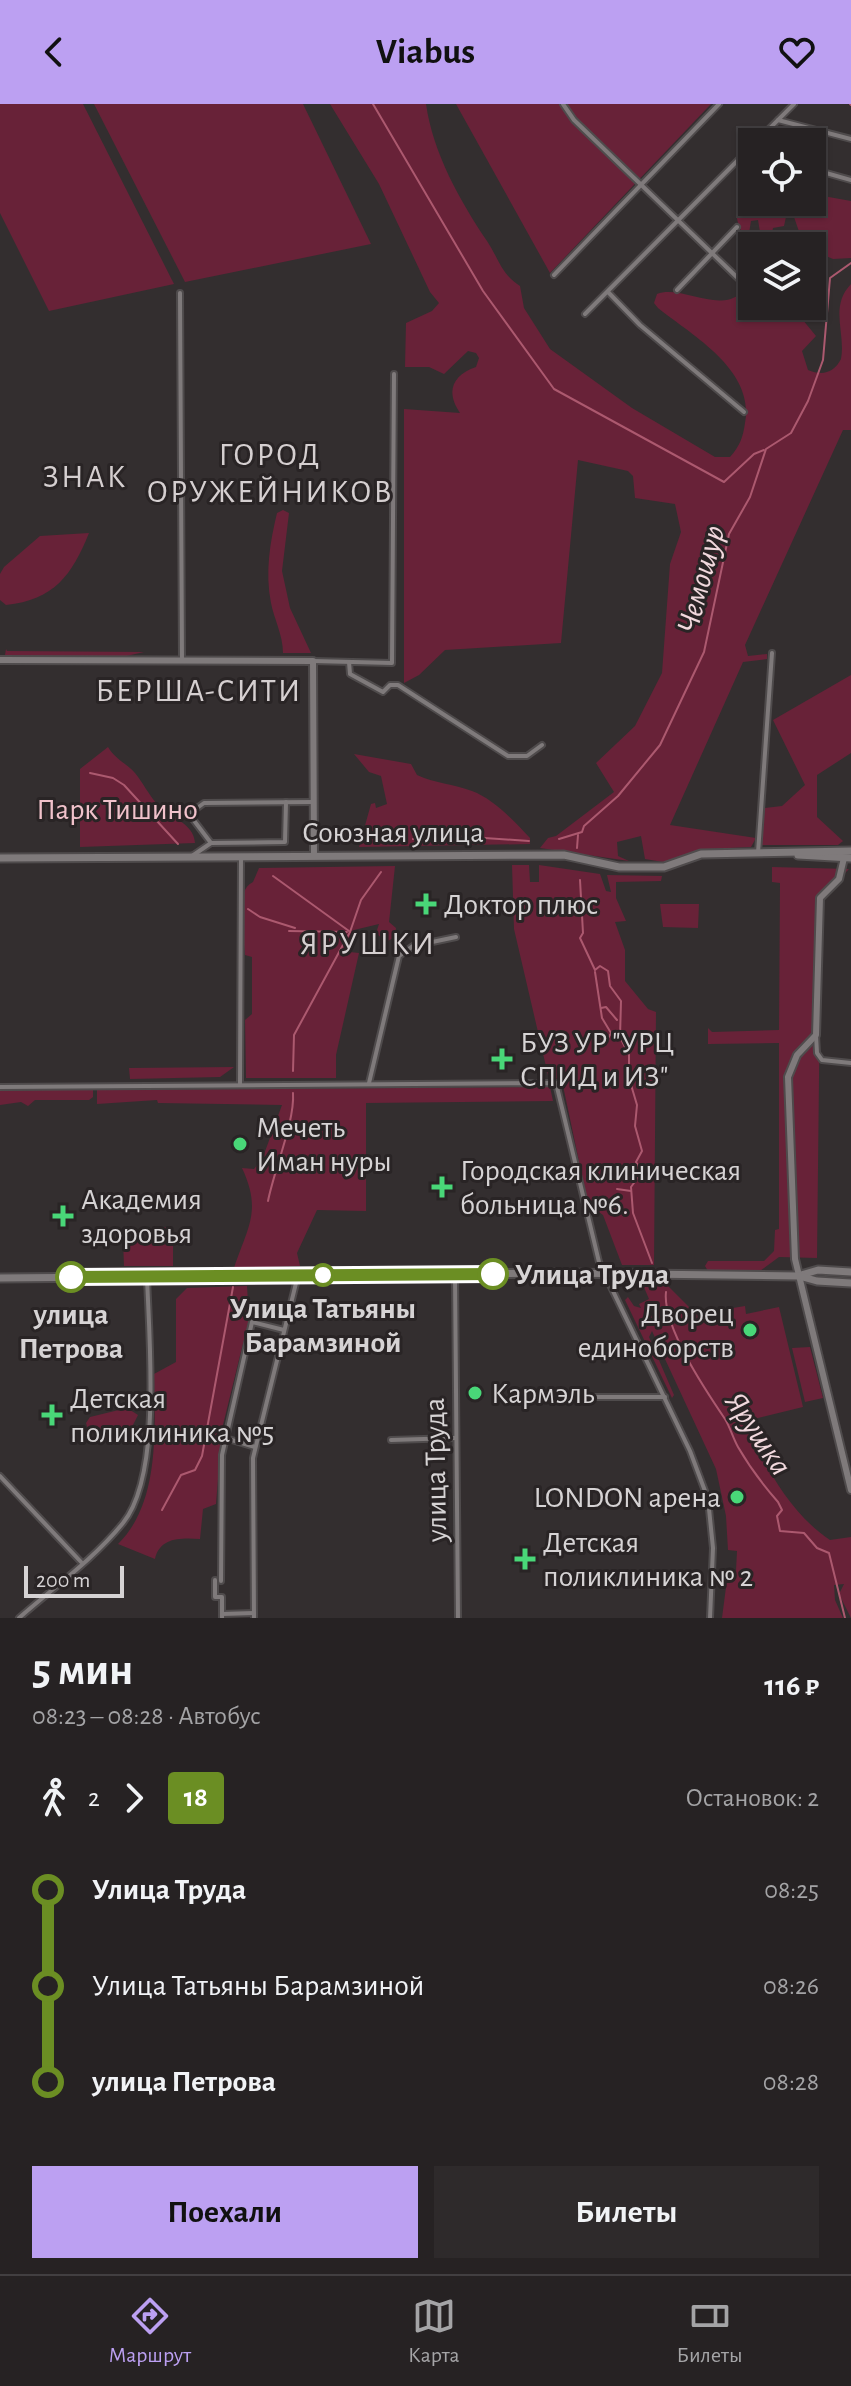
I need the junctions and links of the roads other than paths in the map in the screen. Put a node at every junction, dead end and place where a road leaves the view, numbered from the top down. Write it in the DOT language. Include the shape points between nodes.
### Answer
graph roads {
  1 [pos="563,104"];
  2 [pos="719,104"];
  3 [pos="794,104"];
  4 [pos="778,120"];
  5 [pos="770,128"];
  6 [pos="851,139"];
  7 [pos="738,161"];
  8 [pos="826,173"];
  9 [pos="851,180"];
  10 [pos="641,186"];
  11 [pos="678,220"];
  12 [pos="737,227"];
  13 [pos="712,253"];
  14 [pos="554,275"];
  15 [pos="738,278"];
  16 [pos="677,290"];
  17 [pos="608,292"];
  18 [pos="180,293"];
  19 [pos="585,314"];
  20 [pos="394,374"];
  21 [pos="744,412"];
  22 [pos="772,653"];
  23 [pos="0,660"];
  24 [pos="182,661"];
  25 [pos="313,661"];
  26 [pos="349,662"];
  27 [pos="542,745"];
  28 [pos="286,802"];
  29 [pos="314,802"];
  30 [pos="211,843"];
  31 [pos="851,851"];
  32 [pos="758,853"];
  33 [pos="800,853"];
  34 [pos="314,856"];
  35 [pos="241,857"];
  36 [pos="0,858"];
  37 [pos="188,858"];
  38 [pos="848,858"];
  39 [pos="456,937"];
  40 [pos="816,1035"];
  41 [pos="851,1063"];
  42 [pos="369,1083"];
  43 [pos="240,1084"];
  44 [pos="0,1087"];
  45 [pos="599,1262"];
  46 [pos="851,1272"];
  47 [pos="589,1273"];
  48 [pos="605,1273"];
  49 [pos="455,1274"];
  50 [pos="298,1275"];
  51 [pos="799,1276"];
  52 [pos="147,1277"];
  53 [pos="0,1278"];
  54 [pos="851,1283"];
  55 [pos="284,1330"];
  56 [pos="568,1397"];
  57 [pos="665,1397"];
  58 [pos="225,1438"];
  59 [pos="457,1438"];
  60 [pos="391,1440"];
  61 [pos="255,1447"];
  62 [pos="0,1476"];
  63 [pos="851,1490"];
  64 [pos="82,1563"];
  65 [pos="222,1616"];
  66 [pos="254,1616"];
  67 [pos="19,1618"];
  68 [pos="458,1618"];
  69 [pos="710,1618"];
  1 -- 10 [label="street"];
  2 -- 10 [label="street"];
  3 -- 4 [label="street"];
  4 -- 5 [label="street"];
  4 -- 6 [label="street"];
  7 -- 11 [label="street"];
  8 -- 9 [label="street"];
  10 -- 11 [label="street"];
  10 -- 14 [label="street"];
  11 -- 13 [label="street"];
  11 -- 17 [label="street"];
  12 -- 13 [label="street"];
  13 -- 15 [label="street"];
  13 -- 16 [label="street"];
  17 -- 19 [label="street"];
  17 -- 21 [label="street"];
  18 -- 24 [label="street"];
  20 -- 26 [label="street" via="392,663"];
  22 -- 32 [label="street"];
  23 -- 24 [label="street"];
  24 -- 25 [label="street"];
  25 -- 26 [label="street"];
  25 -- 29 [label="street"];
  26 -- 27 [label="street" via="350,674 376,690 398,685 508,756 527,756"];
  28 -- 29 [label="street"];
  28 -- 30 [label="street" via="285,842"];
  28 -- 30 [label="street" via="204,803 189,814"];
  29 -- 34 [label="street"];
  30 -- 37 [label="street"];
  31 -- 33 [label="main road, Союзная улица"];
  32 -- 33 [label="main road, Союзная улица"];
  32 -- 34 [label="main road, Союзная улица" via="701,854 664,867 619,867 564,855"];
  33 -- 38 [label="main road, Союзная улица"];
  34 -- 35 [label="main road, Союзная улица"];
  35 -- 37 [label="main road, Союзная улица"];
  35 -- 43 [label="street"];
  36 -- 37 [label="main road, Союзная улица"];
  38 -- 40 [label="street" via="839,879 820,898"];
  39 -- 42 [label="street" via="413,946 399,956"];
  40 -- 41 [label="street" via="823,1061"];
  40 -- 51 [label="street" via="797,1055 788,1075"];
  42 -- 43 [label="street"];
  42 -- 45 [label="street" via="556,1083"];
  43 -- 44 [label="street"];
  45 -- 47 [label="street"];
  45 -- 48 [label="street"];
  46 -- 51 [label="main road" via="818,1270"];
  47 -- 48 [label="main road"];
  47 -- 49 [label="main road"];
  48 -- 51 [label="main road"];
  48 -- 57 [label="street"];
  49 -- 50 [label="main road"];
  49 -- 59 [label="street, улица Труда"];
  50 -- 52 [label="main road"];
  50 -- 55 [label="street"];
  51 -- 54 [label="main road"];
  51 -- 63 [label="street"];
  52 -- 53 [label="main road"];
  52 -- 64 [label="street" via="148,1439 140,1492 125,1521"];
  55 -- 58 [label="street" via="252,1322"];
  55 -- 61 [label="street"];
  56 -- 57 [label="street"];
  57 -- 69 [label="street" via="708,1499 713,1548"];
  58 -- 61 [label="street"];
  58 -- 65 [label="street" via="215,1597 222,1597"];
  59 -- 60 [label="street"];
  59 -- 68 [label="street, улица Труда"];
  61 -- 66 [label="street"];
  62 -- 64 [label="street"];
  64 -- 67 [label="street"];
  65 -- 66 [label="street"];
}
